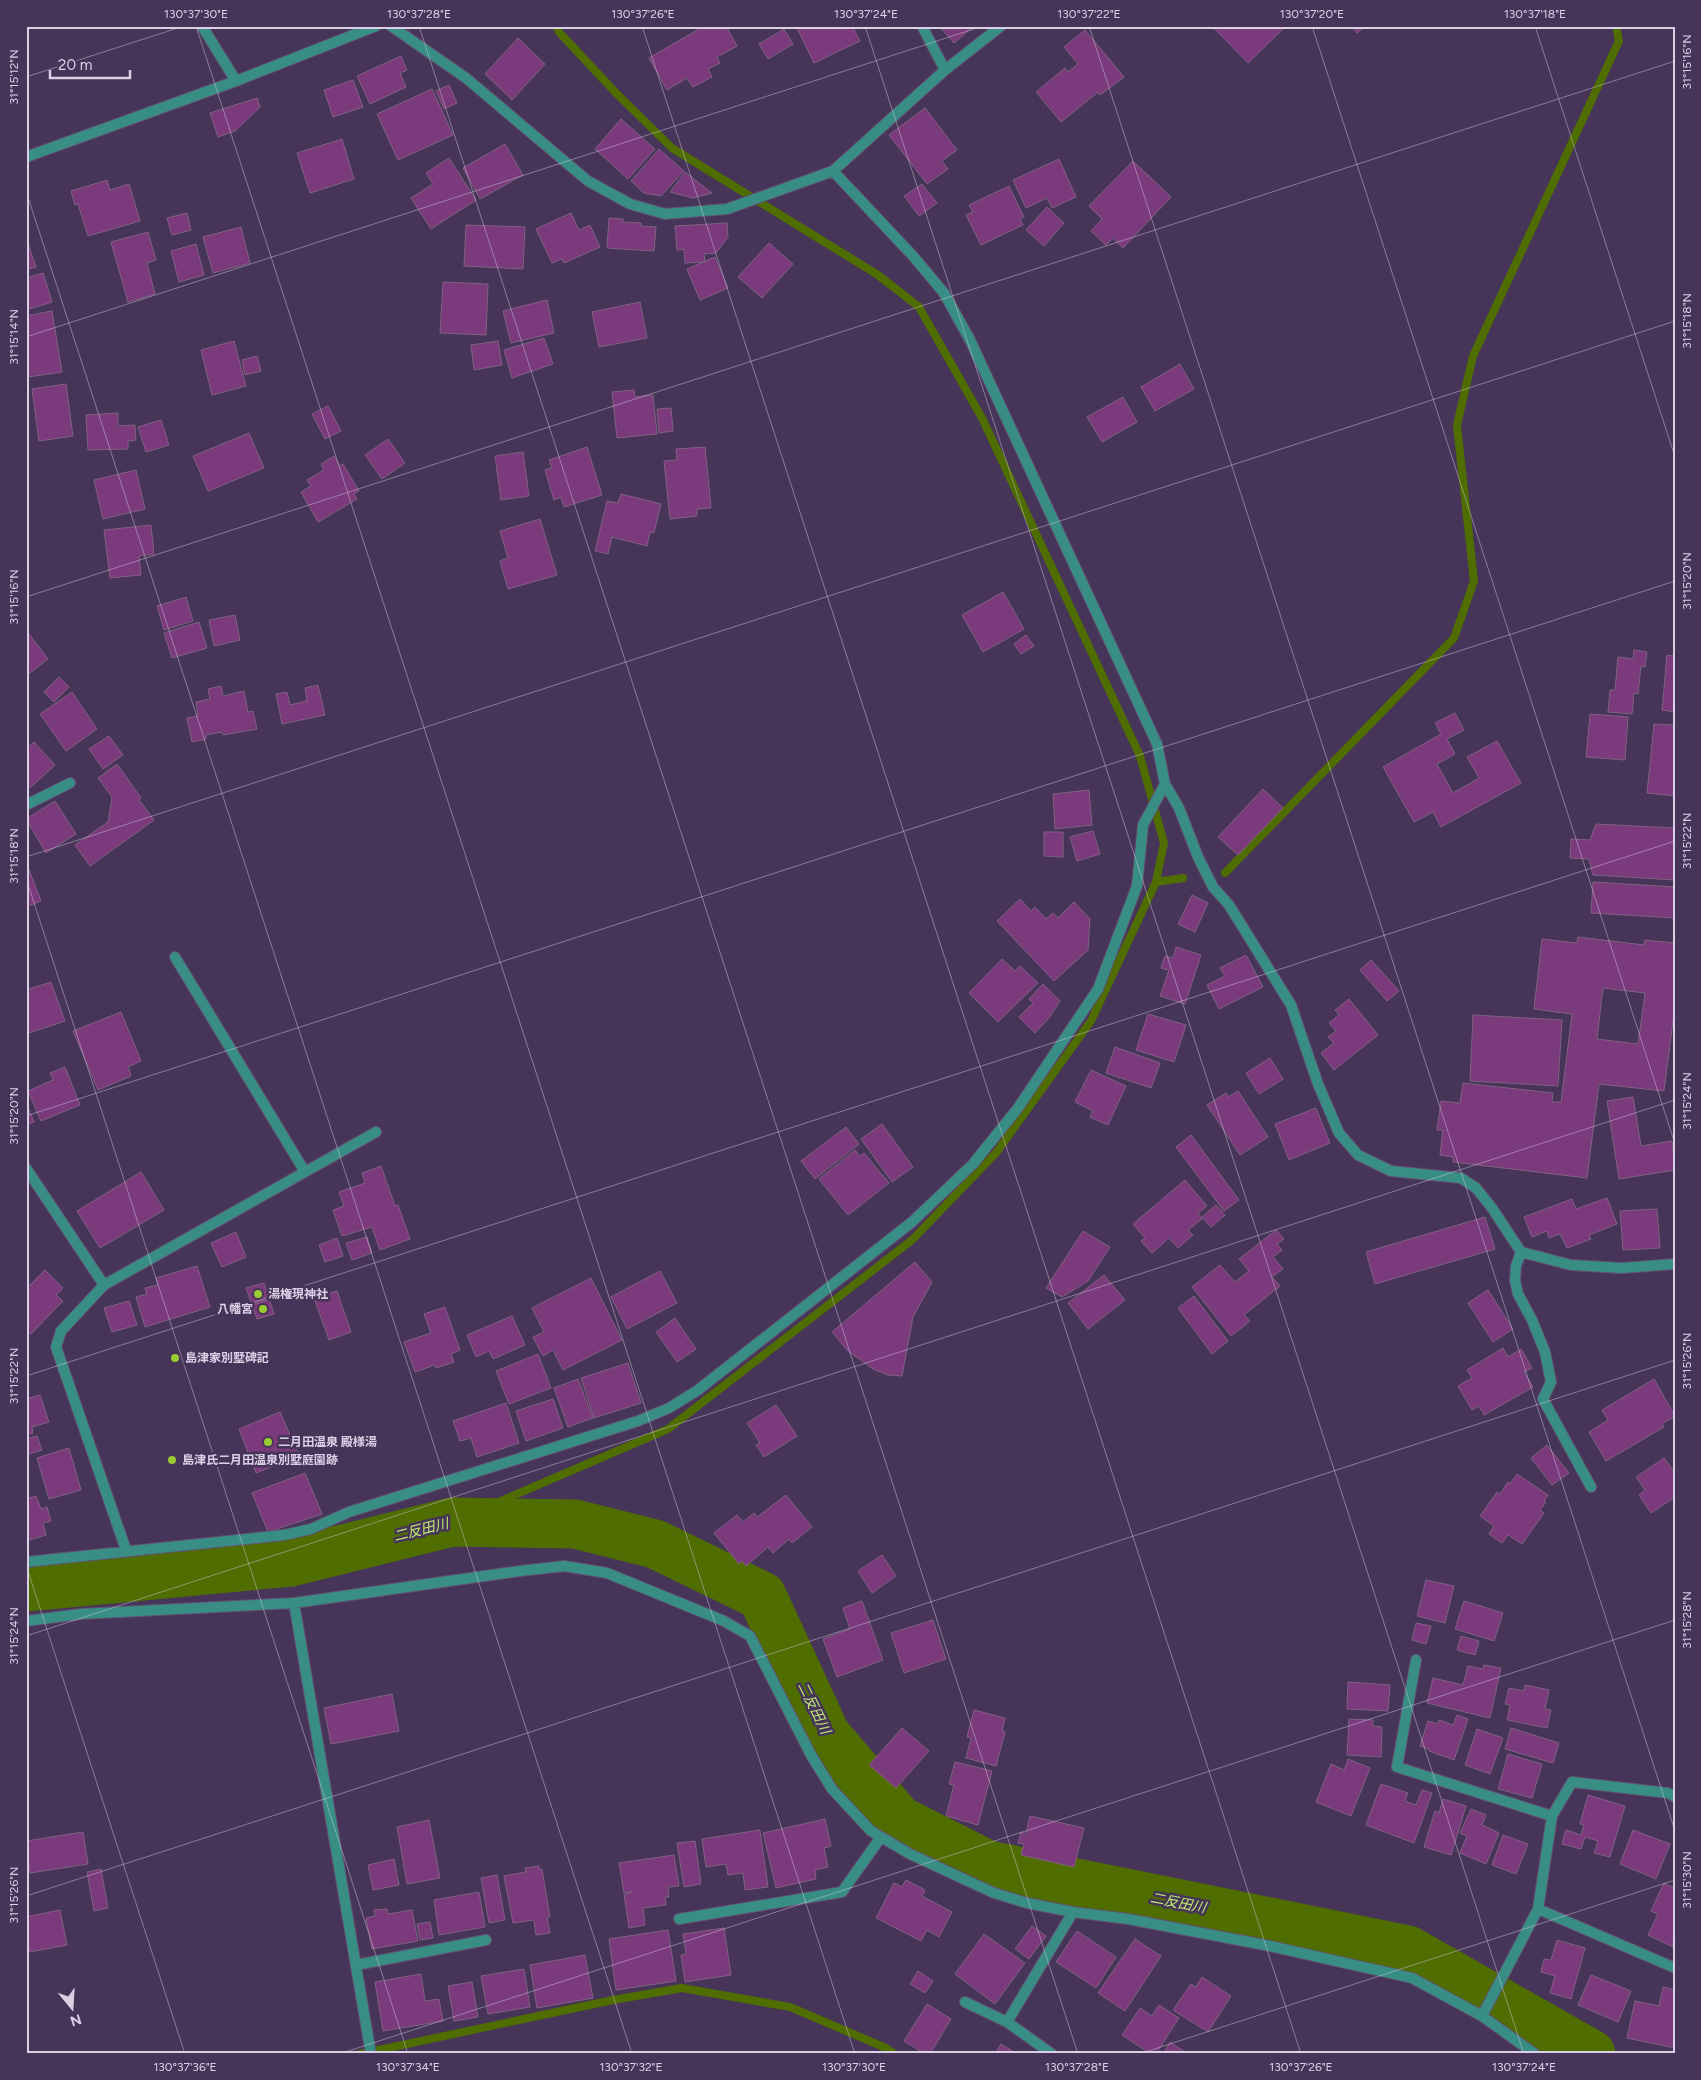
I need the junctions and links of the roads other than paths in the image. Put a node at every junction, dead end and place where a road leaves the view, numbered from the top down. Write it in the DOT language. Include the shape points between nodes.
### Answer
graph roads {
  1 [pos="202,26"];
  2 [pos="376,26"];
  3 [pos="391,26"];
  4 [pos="922,26"];
  5 [pos="1001,26"];
  6 [pos="945,70"];
  7 [pos="236,80"];
  8 [pos="26,157"];
  9 [pos="833,170"];
  10 [pos="70,783"];
  11 [pos="1165,784"];
  12 [pos="26,805"];
  13 [pos="175,958"];
  14 [pos="376,1132"];
  15 [pos="26,1168"];
  16 [pos="305,1172"];
  17 [pos="1521,1252"];
  18 [pos="1675,1264"];
  19 [pos="104,1285"];
  20 [pos="1592,1487"];
  21 [pos="126,1550"];
  22 [pos="26,1562"];
  23 [pos="294,1604"];
  24 [pos="26,1621"];
  25 [pos="1416,1660"];
  26 [pos="1675,1797"];
  27 [pos="1552,1816"];
  28 [pos="881,1837"];
  29 [pos="1538,1909"];
  30 [pos="1073,1912"];
  31 [pos="679,1919"];
  32 [pos="486,1940"];
  33 [pos="356,1965"];
  34 [pos="1675,1968"];
  35 [pos="965,2002"];
  36 [pos="1482,2016"];
  37 [pos="1007,2022"];
  38 [pos="371,2054"];
  39 [pos="1052,2054"];
  40 [pos="1535,2054"];
  1 -- 7 [label="street"];
  2 -- 7 [label="street"];
  3 -- 9 [label="street" via="466,78 588,182 630,204 666,214 727,209"];
  4 -- 6 [label="street"];
  5 -- 6 [label="street"];
  6 -- 9 [label="street"];
  7 -- 8 [label="street"];
  9 -- 11 [label="street" via="944,293 970,340 1157,744"];
  10 -- 12 [label="street"];
  11 -- 17 [label="street" via="1179,808 1213,887 1229,905 1291,1005 1339,1133 1358,1155 1391,1171 1461,1178 1476,1188"];
  11 -- 21 [label="street" via="1142,825 1137,886 1098,989 1018,1108 973,1164 912,1222 698,1390 669,1408 638,1421 349,1512 310,1529"];
  13 -- 16 [label="street"];
  14 -- 16 [label="street"];
  15 -- 19 [label="street"];
  16 -- 19 [label="street"];
  17 -- 18 [label="street" via="1571,1265 1622,1268"];
  17 -- 20 [label="street" via="1516,1266 1518,1294 1545,1352 1551,1382 1543,1399"];
  19 -- 21 [label="street" via="61,1331 56,1346"];
  21 -- 22 [label="street"];
  23 -- 24 [label="street" via="81,1614"];
  23 -- 28 [label="street" via="564,1566 607,1573 724,1621 750,1636 832,1789"];
  23 -- 33 [label="street"];
  25 -- 27 [label="street" via="1397,1767"];
  26 -- 27 [label="street" via="1668,1792 1572,1782"];
  27 -- 29 [label="street"];
  28 -- 30 [label="street" via="994,1893"];
  28 -- 31 [label="street" via="842,1892"];
  29 -- 34 [label="street"];
  29 -- 36 [label="street"];
  30 -- 36 [label="street" via="1270,1946 1412,1978"];
  30 -- 37 [label="street"];
  32 -- 33 [label="street"];
  33 -- 38 [label="street"];
  35 -- 37 [label="street"];
  36 -- 40 [label="street"];
  37 -- 39 [label="street"];
}
